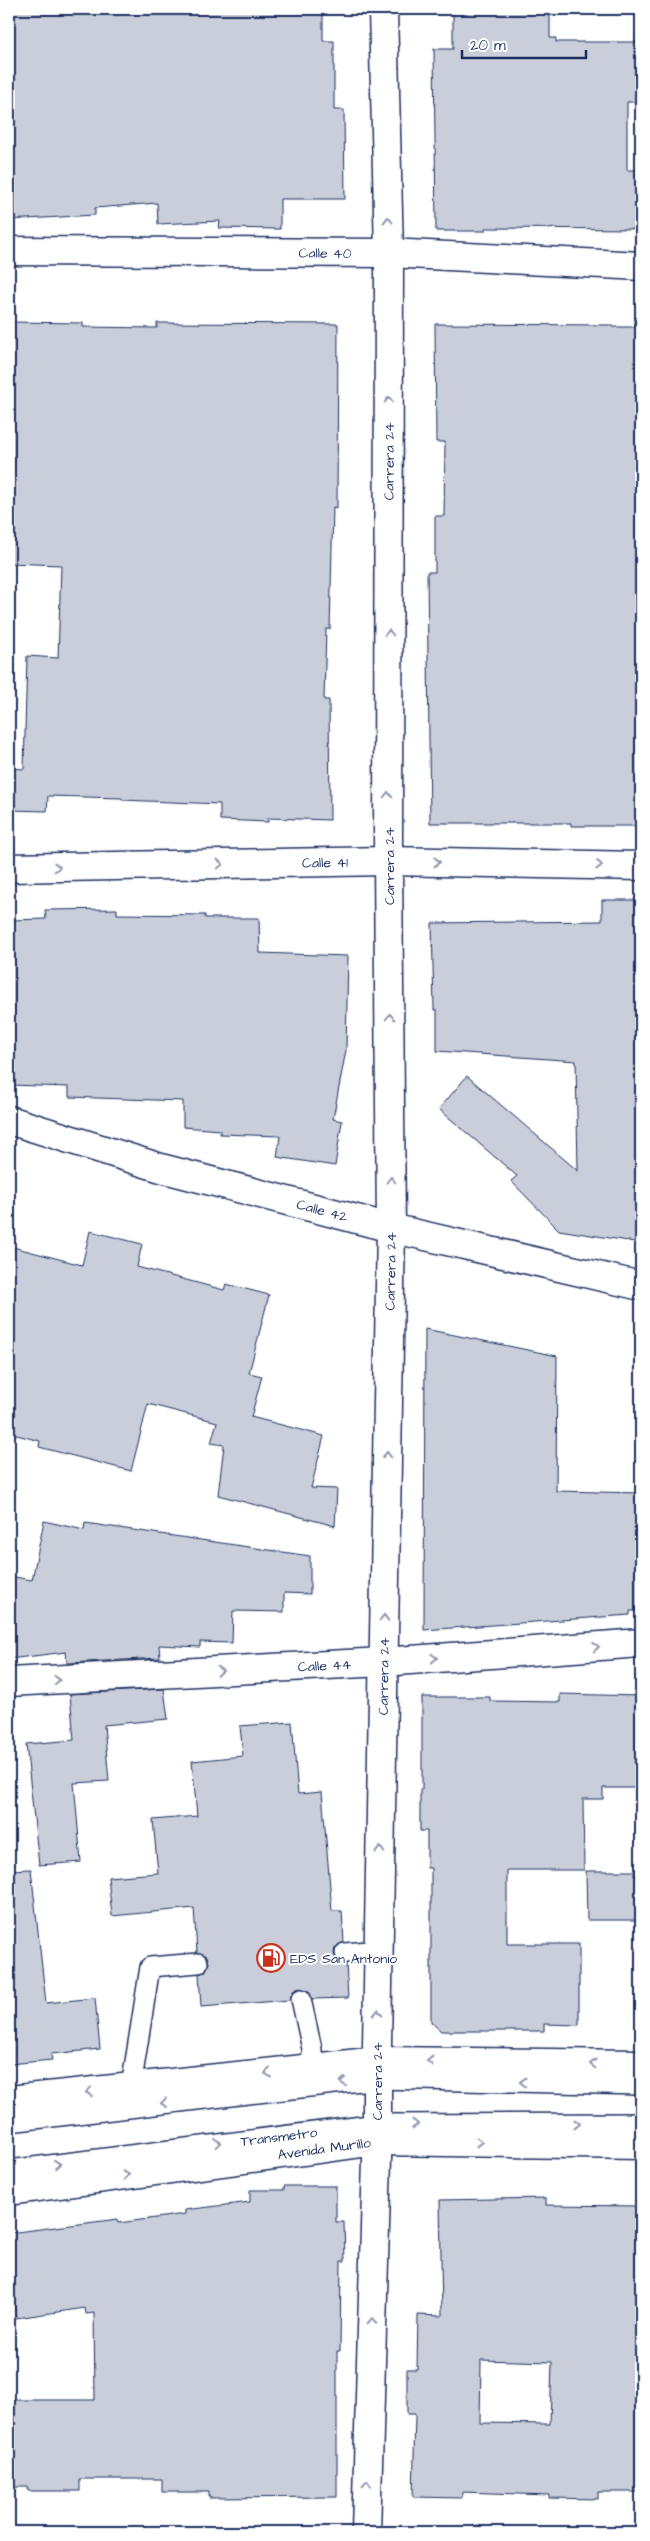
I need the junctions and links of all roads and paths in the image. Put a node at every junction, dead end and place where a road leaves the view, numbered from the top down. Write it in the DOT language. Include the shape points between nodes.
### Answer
graph roads {
  1 [pos="383,9"];
  2 [pos="9,251"];
  3 [pos="389,253"];
  4 [pos="641,266"];
  5 [pos="388,862"];
  6 [pos="641,866"];
  7 [pos="9,868"];
  8 [pos="9,1120"];
  9 [pos="391,1228"];
  10 [pos="641,1286"];
  11 [pos="641,1643"];
  12 [pos="383,1662"];
  13 [pos="9,1682"];
  14 [pos="379,1950"];
  15 [pos="345,1953"];
  16 [pos="198,1963"];
  17 [pos="301,1999"];
  18 [pos="641,2064"];
  19 [pos="312,2068"];
  20 [pos="378,2070"];
  21 [pos="641,2085"];
  22 [pos="131,2087"];
  23 [pos="9,2100"];
  24 [pos="9,2122"];
  25 [pos="641,2123"];
  26 [pos="378,2133"];
  27 [pos="641,2145"];
  28 [pos="9,2170"];
  29 [pos="9,2190"];
  30 [pos="366,2532"];
  3 -- 1 [label="street, Carrera 24, one-way"];
  2 -- 3 [label="street, Calle 40"];
  3 -- 4 [label="street, Calle 40"];
  5 -- 3 [label="street, Carrera 24, one-way"];
  5 -- 6 [label="street, Calle 41, one-way"];
  7 -- 5 [label="street, Calle 41, one-way"];
  9 -- 5 [label="street, Carrera 24, one-way"];
  8 -- 9 [label="street, Calle 42" via="161,1168"];
  9 -- 10 [label="street, Calle 42"];
  12 -- 9 [label="street, Carrera 24, one-way"];
  12 -- 11 [label="street, Calle 44, one-way"];
  13 -- 12 [label="street, Calle 44, one-way"];
  14 -- 12 [label="street, Carrera 24, one-way"];
  14 -- 15 [label="lane"];
  20 -- 14 [label="street, Carrera 24, one-way"];
  16 -- 22 [label="lane" via="150,1967"];
  17 -- 19 [label="lane" via="312,2049"];
  18 -- 20 [label="street, one-way"];
  19 -- 20 [label="street"];
  19 -- 22 [label="street, one-way"];
  21 -- 20 [label="lane, one-way"];
  20 -- 24 [label="lane, one-way"];
  20 -- 26 [label="street, Carrera 24"];
  22 -- 23 [label="street, one-way"];
  26 -- 25 [label="lane, Transmetro, one-way"];
  26 -- 27 [label="street, Avenida Murillo, one-way"];
  28 -- 26 [label="lane, Transmetro, one-way"];
  29 -- 26 [label="street, Avenida Murillo, one-way"];
  30 -- 26 [label="street, Carrera 24, one-way"];
}
